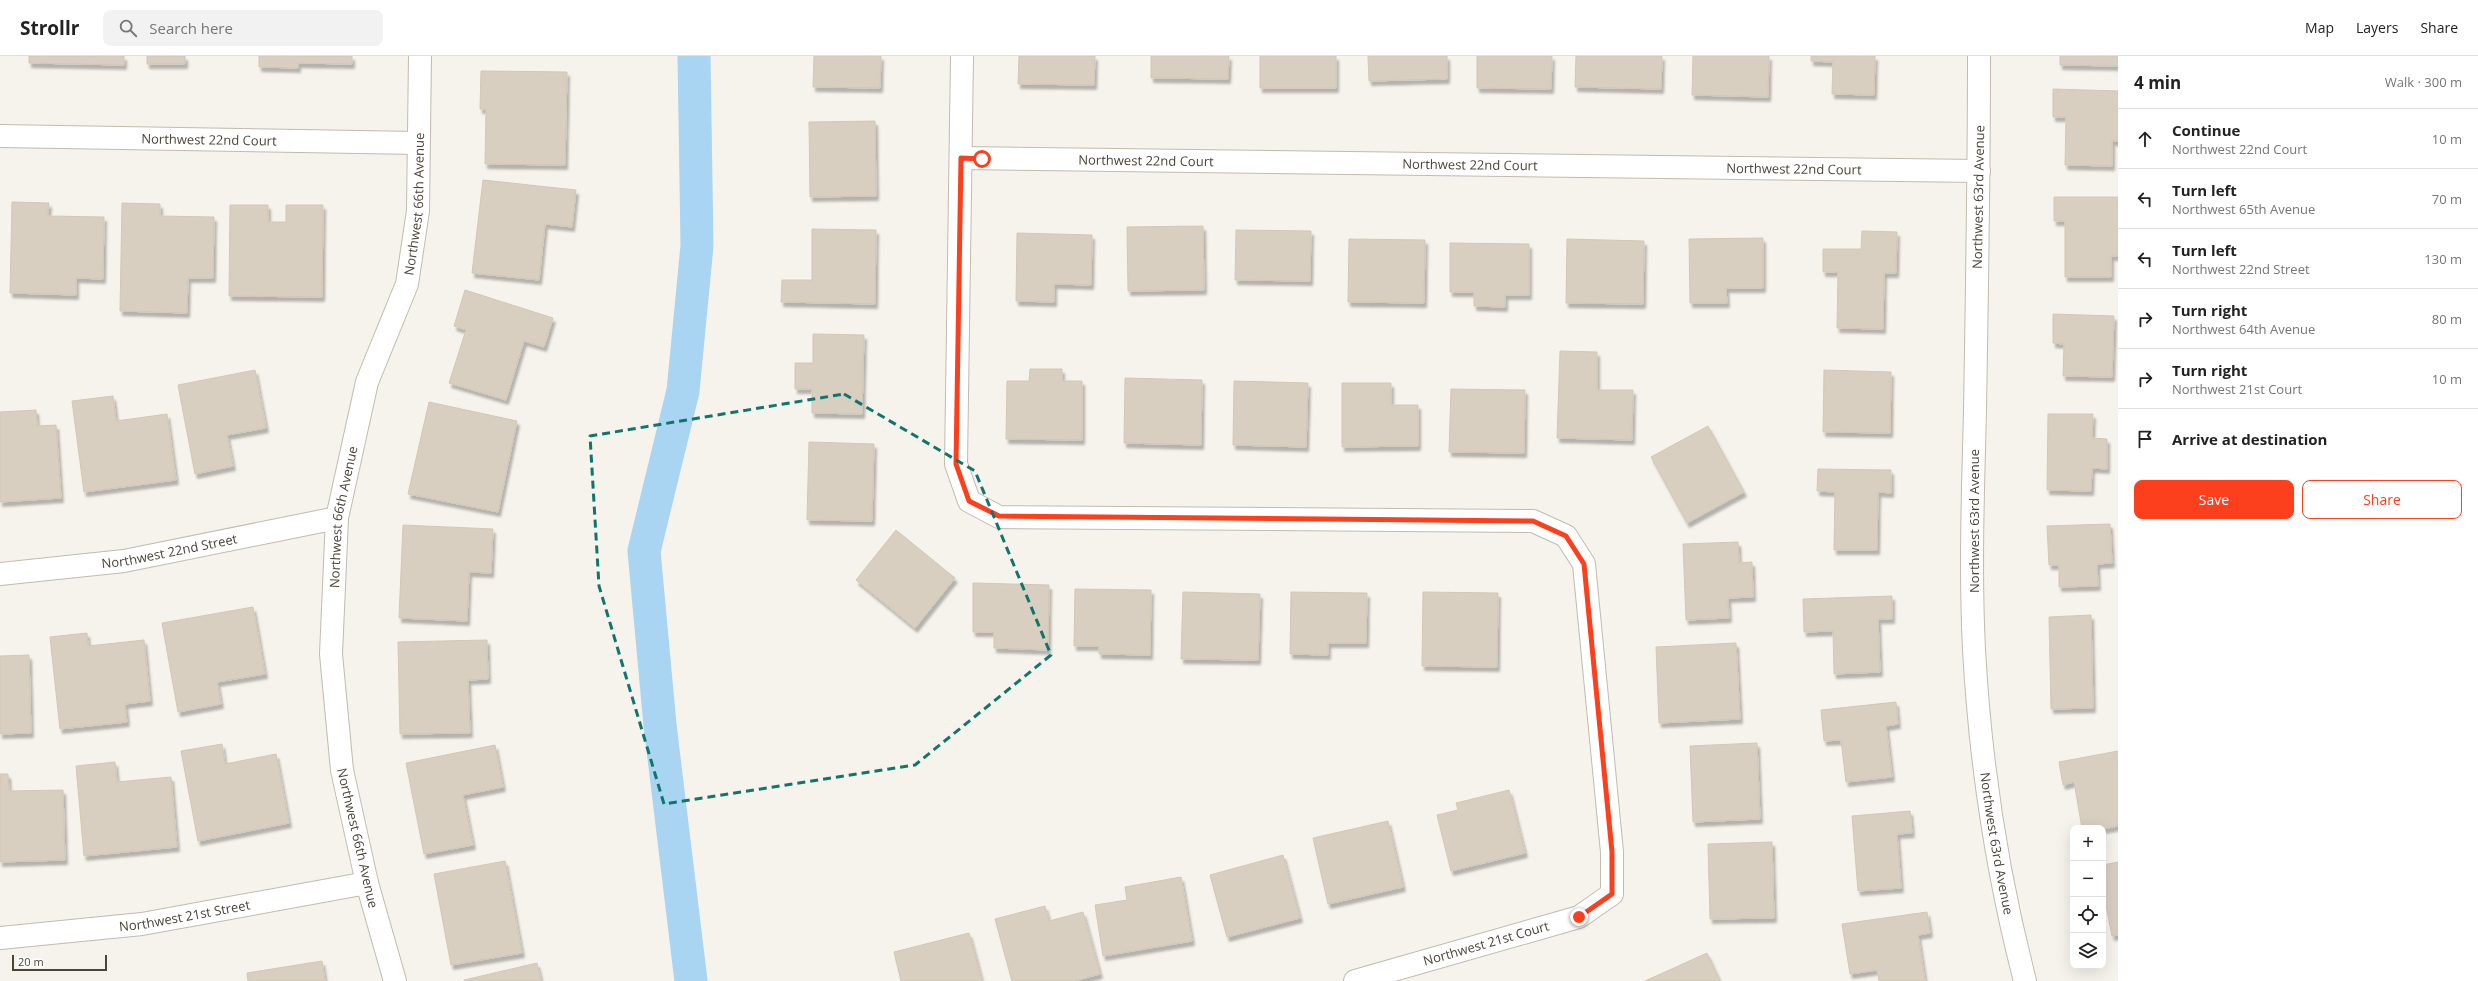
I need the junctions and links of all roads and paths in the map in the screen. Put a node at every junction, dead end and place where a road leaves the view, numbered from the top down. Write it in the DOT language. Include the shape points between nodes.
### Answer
graph roads {
  1 [pos="420,56"];
  2 [pos="962,56"];
  3 [pos="1979,56"];
  4 [pos="0,136"];
  5 [pos="418,143"];
  6 [pos="961,158"];
  7 [pos="1979,171"];
  8 [pos="337,518"];
  9 [pos="0,574"];
  10 [pos="367,883"];
  11 [pos="0,938"];
  12 [pos="395,981"];
  13 [pos="1355,981"];
  14 [pos="2024,981"];
  1 -- 5 [label="street, Northwest 66th Avenue"];
  2 -- 6 [label="street"];
  3 -- 7 [label="street, Northwest 63rd Avenue"];
  4 -- 5 [label="street, Northwest 22nd Court"];
  5 -- 8 [label="street, Northwest 66th Avenue" via="418,211 408,284 367,382"];
  6 -- 7 [label="street, Northwest 22nd Court"];
  6 -- 13 [label="street, Northwest 21st Court" via="956,464 969,501 999,516 1533,521 1566,536 1584,564 1612,852 1612,894 1579,917"];
  7 -- 14 [label="street, Northwest 63rd Avenue" via="1973,505 1974,648 1981,742 1997,856"];
  8 -- 9 [label="street, Northwest 22nd Street" via="124,561"];
  8 -- 10 [label="street, Northwest 66th Avenue" via="332,654 342,770"];
  10 -- 11 [label="street, Northwest 21st Street" via="142,924"];
  10 -- 12 [label="street, Northwest 66th Avenue"];
}
